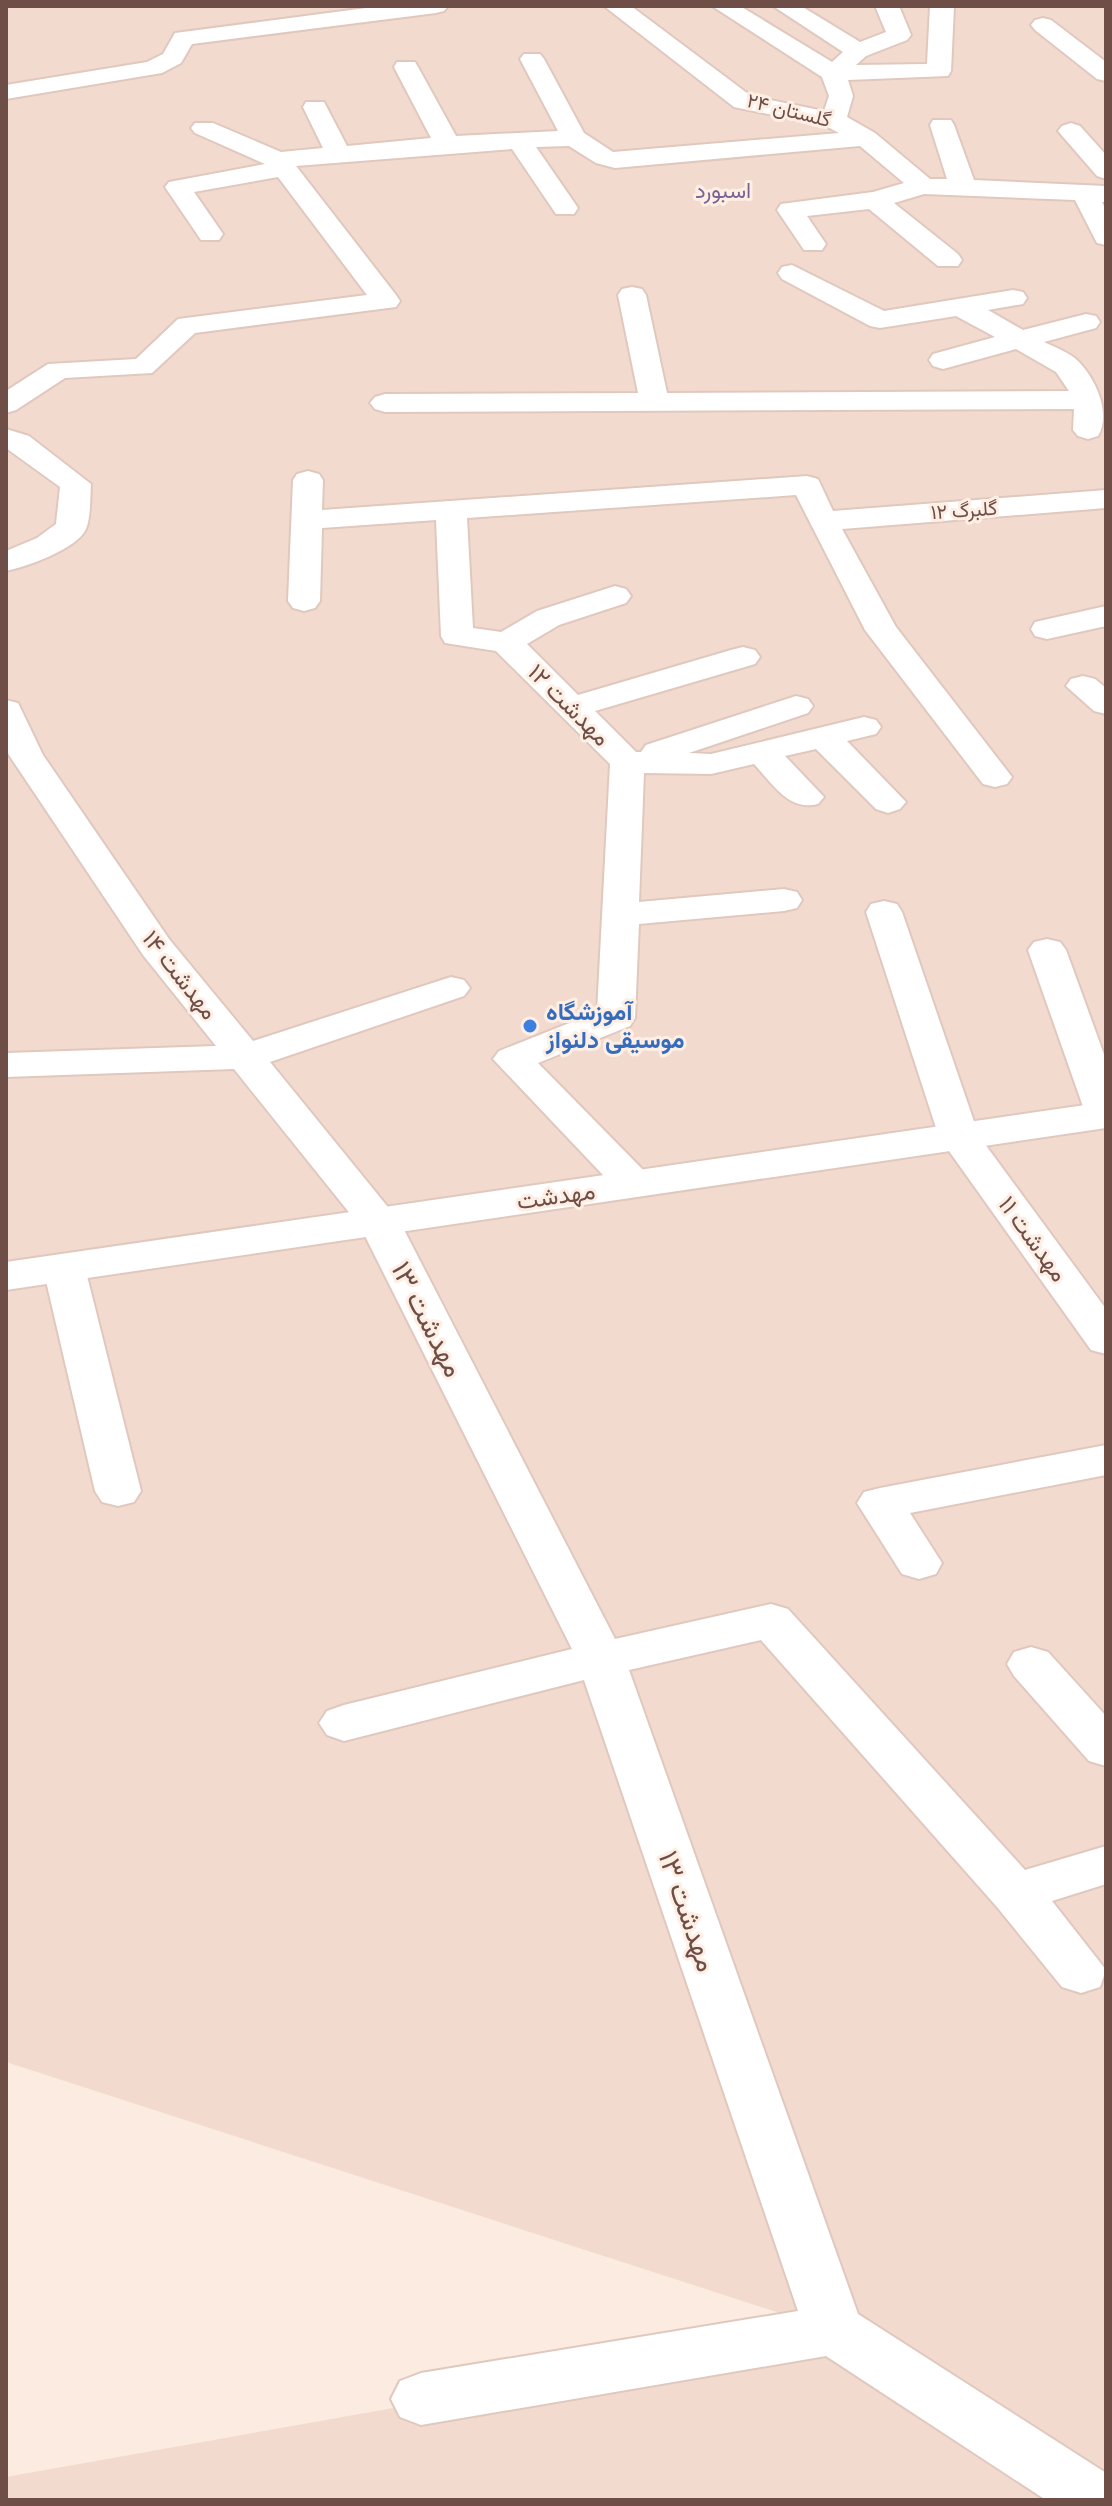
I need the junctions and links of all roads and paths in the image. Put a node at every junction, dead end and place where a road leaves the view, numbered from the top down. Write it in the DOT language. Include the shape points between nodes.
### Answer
graph roads {
  1 [pos="247,6"];
  2 [pos="436,6"];
  3 [pos="616,6"];
  4 [pos="724,6"];
  5 [pos="785,6"];
  6 [pos="887,6"];
  7 [pos="942,6"];
  8 [pos="1043,25"];
  9 [pos="250,30"];
  10 [pos="858,51"];
  11 [pos="532,59"];
  12 [pos="406,67"];
  13 [pos="1103,69"];
  14 [pos="833,73"];
  15 [pos="6,92"];
  16 [pos="315,107"];
  17 [pos="834,120"];
  18 [pos="942,125"];
  19 [pos="204,128"];
  20 [pos="1071,131"];
  21 [pos="574,138"];
  22 [pos="866,138"];
  23 [pos="519,141"];
  24 [pos="447,144"];
  25 [pos="339,154"];
  26 [pos="281,164"];
  27 [pos="1106,171"];
  28 [pos="923,186"];
  29 [pos="964,190"];
  30 [pos="1096,194"];
  31 [pos="875,200"];
  32 [pos="565,208"];
  33 [pos="210,234"];
  34 [pos="1106,237"];
  35 [pos="813,244"];
  36 [pos="948,260"];
  37 [pos="792,273"];
  38 [pos="632,295"];
  39 [pos="1013,298"];
  40 [pos="963,308"];
  41 [pos="1086,322"];
  42 [pos="1022,341"];
  43 [pos="943,360"];
  44 [pos="1089,400"];
  45 [pos="654,402"];
  46 [pos="385,403"];
  47 [pos="6,404"];
  48 [pos="1097,429"];
  49 [pos="6,438"];
  50 [pos="1106,454"];
  51 [pos="308,480"];
  52 [pos="1106,499"];
  53 [pos="451,510"];
  54 [pos="307,520"];
  55 [pos="822,521"];
  56 [pos="6,562"];
  57 [pos="615,596"];
  58 [pos="304,601"];
  59 [pos="1106,616"];
  60 [pos="1047,629"];
  61 [pos="506,642"];
  62 [pos="743,657"];
  63 [pos="796,706"];
  64 [pos="572,707"];
  65 [pos="6,710"];
  66 [pos="864,727"];
  67 [pos="823,737"];
  68 [pos="761,752"];
  69 [pos="627,762"];
  70 [pos="995,777"];
  71 [pos="806,797"];
  72 [pos="888,802"];
  73 [pos="784,900"];
  74 [pos="884,912"];
  75 [pos="620,915"];
  76 [pos="1047,950"];
  77 [pos="451,988"];
  78 [pos="245,1057"];
  79 [pos="6,1065"];
  80 [pos="1106,1115"];
  81 [pos="959,1137"];
  82 [pos="634,1184"];
  83 [pos="379,1222"];
  84 [pos="64,1268"];
  85 [pos="6,1276"];
  86 [pos="1106,1340"];
  87 [pos="1106,1460"];
  88 [pos="118,1491"];
  89 [pos="919,1563"];
  90 [pos="601,1659"];
  91 [pos="1031,1664"];
  92 [pos="344,1723"];
  93 [pos="1106,1748"];
  94 [pos="1106,1865"];
  95 [pos="1015,1893"];
  96 [pos="1081,1973"];
  97 [pos="834,2330"];
  98 [pos="421,2399"];
  99 [pos="1097,2500"];
  1 -- 9 [label="street"];
  2 -- 9 [label="street"];
  3 -- 17 [label="street, گلستان ۲۴" via="743,102"];
  4 -- 14 [label="street"];
  5 -- 10 [label="street"];
  6 -- 10 [label="street" via="899,35"];
  7 -- 14 [label="street" via="939,71"];
  8 -- 13 [label="street"];
  9 -- 15 [label="street" via="183,38 173,58 153,68"];
  10 -- 14 [label="street"];
  11 -- 21 [label="street"];
  12 -- 24 [label="street"];
  14 -- 17 [label="street" via="841,96"];
  16 -- 25 [label="street"];
  17 -- 22 [label="street, گلستان ۲۴"];
  18 -- 29 [label="street"];
  19 -- 26 [label="street"];
  20 -- 27 [label="street"];
  21 -- 22 [label="street" via="609,160"];
  21 -- 23 [label="street"];
  22 -- 28 [label="street, گلستان ۲۴"];
  23 -- 24 [label="street"];
  23 -- 32 [label="street"];
  24 -- 25 [label="street"];
  25 -- 26 [label="street"];
  26 -- 33 [label="street" via="178,187"];
  26 -- 47 [label="street" via="386,301 188,325 175,331 142,367 58,370"];
  28 -- 29 [label="street"];
  28 -- 31 [label="street"];
  29 -- 30 [label="street"];
  30 -- 34 [label="street"];
  31 -- 35 [label="street" via="790,210"];
  31 -- 36 [label="street"];
  37 -- 40 [label="street" via="880,320"];
  38 -- 45 [label="street"];
  39 -- 40 [label="street"];
  40 -- 42 [label="street"];
  41 -- 42 [label="street"];
  42 -- 43 [label="street"];
  42 -- 44 [label="street" via="1067,366"];
  44 -- 45 [label="street"];
  44 -- 48 [label="street"];
  45 -- 46 [label="street"];
  48 -- 50 [label="street"];
  49 -- 56 [label="street" via="76,484 71,528 48,545"];
  51 -- 54 [label="street"];
  52 -- 55 [label="street, گلبرگ ١٢"];
  53 -- 54 [label="street"];
  53 -- 55 [label="street" via="807,485"];
  53 -- 61 [label="street" via="457,636"];
  54 -- 58 [label="street"];
  55 -- 70 [label="street" via="881,630"];
  57 -- 61 [label="street" via="548,618"];
  59 -- 60 [label="street"];
  61 -- 64 [label="street, مهدشت ۱۲"];
  62 -- 64 [label="street"];
  63 -- 69 [label="street"];
  64 -- 69 [label="street, مهدشت ۱۲"];
  65 -- 78 [label="street, مهدشت ۱۴" via="26,755 156,947"];
  66 -- 67 [label="street"];
  67 -- 68 [label="street"];
  67 -- 72 [label="street"];
  68 -- 69 [label="street" via="711,764"];
  68 -- 71 [label="street"];
  69 -- 75 [label="street, مهدشت ۱۲"];
  73 -- 75 [label="street"];
  74 -- 81 [label="street, مهدشت ۱۱"];
  75 -- 82 [label="street, مهدشت ۱۲" via="616,1018 513,1059"];
  76 -- 80 [label="street"];
  77 -- 78 [label="street"];
  78 -- 79 [label="street"];
  78 -- 83 [label="street, مهدشت ۱۴"];
  80 -- 81 [label="street, مهدشت"];
  81 -- 82 [label="street, مهدشت"];
  81 -- 86 [label="street, مهدشت ۱۱"];
  82 -- 83 [label="street, مهدشت"];
  83 -- 84 [label="street, مهدشت"];
  83 -- 90 [label="street, مهدشت ۱۳"];
  84 -- 85 [label="street, مهدشت"];
  84 -- 88 [label="street"];
  87 -- 89 [label="street" via="880,1503"];
  90 -- 92 [label="street"];
  90 -- 95 [label="street" via="771,1621"];
  90 -- 97 [label="street, مهدشت ۱۳"];
  91 -- 93 [label="street"];
  94 -- 95 [label="street"];
  95 -- 96 [label="street"];
  97 -- 98 [label="street"];
  97 -- 99 [label="street"];
}
